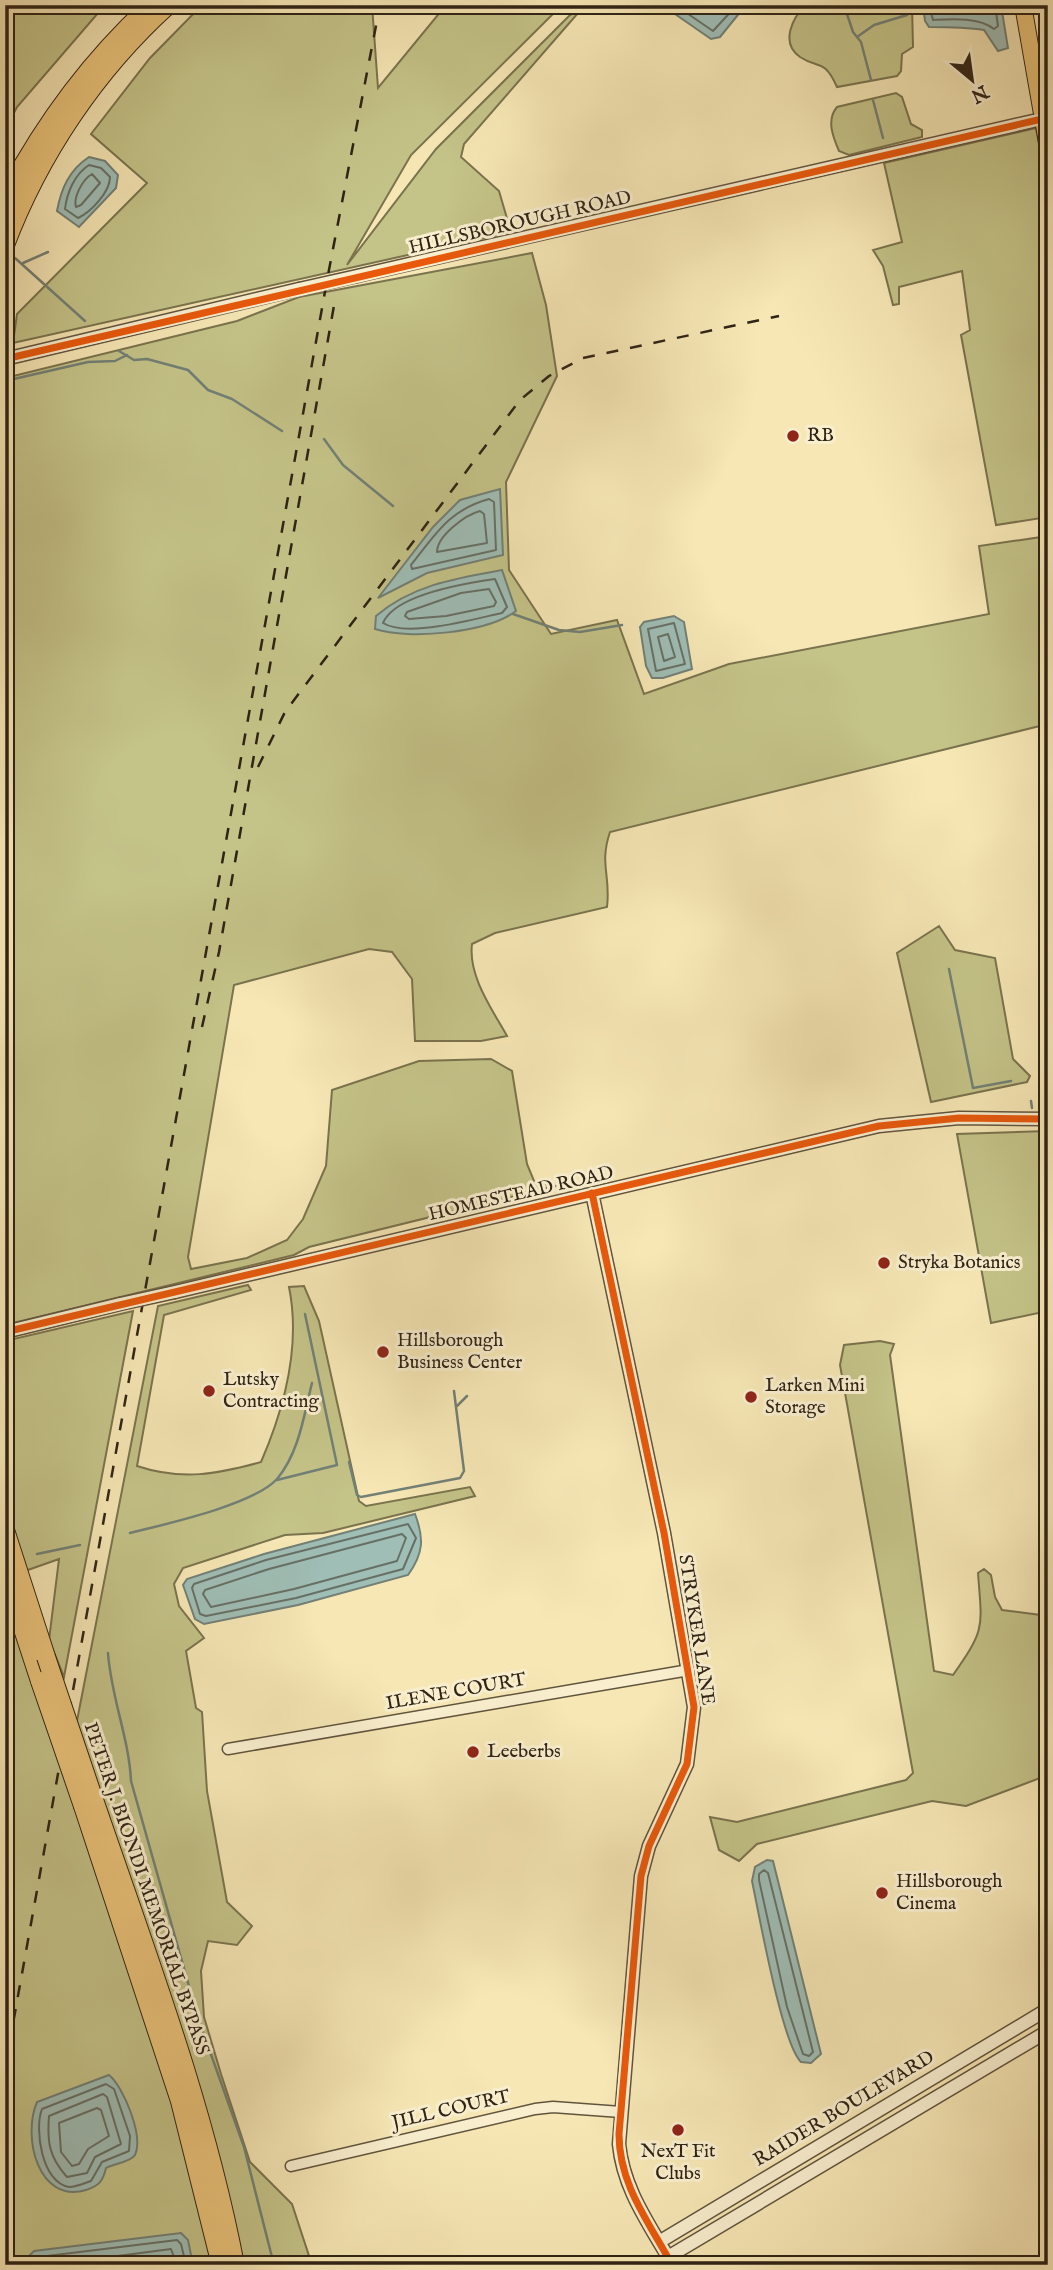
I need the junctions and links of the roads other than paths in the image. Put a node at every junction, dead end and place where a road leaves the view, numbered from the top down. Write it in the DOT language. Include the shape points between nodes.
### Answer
graph roads {
  1 [pos="151,5"];
  2 [pos="168,5"];
  3 [pos="1023,5"];
  4 [pos="1042,119"];
  5 [pos="1048,148"];
  6 [pos="5,198"];
  7 [pos="5,245"];
  8 [pos="5,359"];
  9 [pos="1048,1119"];
  10 [pos="592,1193"];
  11 [pos="5,1332"];
  12 [pos="5,1530"];
  13 [pos="5,1574"];
  14 [pos="689,1670"];
  15 [pos="228,1749"];
  16 [pos="88,1800"];
  17 [pos="1048,2009"];
  18 [pos="1048,2031"];
  19 [pos="621,2112"];
  20 [pos="291,2166"];
  21 [pos="659,2242"];
  22 [pos="670,2261"];
  23 [pos="221,2265"];
  24 [pos="234,2265"];
  1 -- 6 [label="highway" via="69,95"];
  2 -- 7 [label="highway" via="121,53 75,111 28,192"];
  3 -- 4 [label="main road"];
  4 -- 5 [label="main road"];
  4 -- 8 [label="street, HILLSBOROUGH ROAD, bridge"];
  9 -- 10 [label="street, HOMESTEAD ROAD" via="896,1123"];
  10 -- 11 [label="street, HOMESTEAD ROAD, bridge"];
  10 -- 14 [label="street, STRYKER LANE"];
  12 -- 16 [label="highway, PETER J. BIONDI MEMORIAL BYPASS, bridge"];
  13 -- 16 [label="highway, PETER J. BIONDI MEMORIAL BYPASS, bridge" via="40,1681"];
  14 -- 15 [label="street, ILENE COURT"];
  14 -- 19 [label="street, STRYKER LANE" via="692,1744 641,1876"];
  16 -- 23 [label="highway, PETER J. BIONDI MEMORIAL BYPASS" via="180,2101"];
  16 -- 24 [label="highway, PETER J. BIONDI MEMORIAL BYPASS" via="185,2069"];
  17 -- 21 [label="street, RAIDER BOULEVARD"];
  18 -- 22 [label="street, RAIDER BOULEVARD"];
  19 -- 20 [label="street, JILL COURT" via="553,2107 525,2111"];
  19 -- 21 [label="street, STRYKER LANE" via="619,2144 625,2177"];
  21 -- 22 [label="street, STRYKER LANE"];
}
